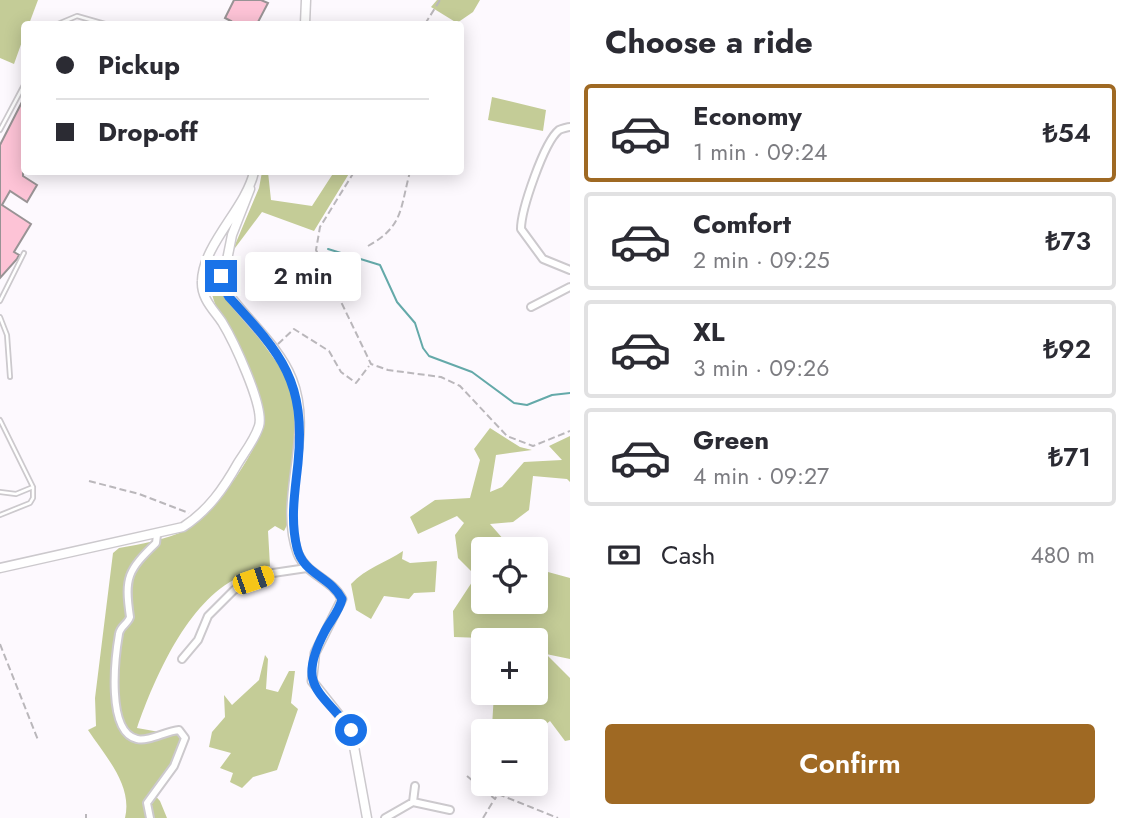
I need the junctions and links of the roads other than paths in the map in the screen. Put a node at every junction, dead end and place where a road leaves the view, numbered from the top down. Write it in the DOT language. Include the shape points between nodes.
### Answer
graph roads {
  1 [pos="306,0"];
  2 [pos="65,21"];
  3 [pos="94,21"];
  4 [pos="305,21"];
  5 [pos="21,91"];
  6 [pos="570,127"];
  7 [pos="0,130"];
  8 [pos="253,175"];
  9 [pos="250,189"];
  10 [pos="24,253"];
  11 [pos="570,270"];
  12 [pos="570,287"];
  13 [pos="0,300"];
  14 [pos="531,307"];
  15 [pos="0,317"];
  16 [pos="10,377"];
  17 [pos="0,420"];
  18 [pos="33,487"];
  19 [pos="0,492"];
  20 [pos="0,515"];
  21 [pos="157,535"];
  22 [pos="0,568"];
  23 [pos="307,568"];
  24 [pos="182,659"];
  25 [pos="415,786"];
  26 [pos="413,802"];
  27 [pos="450,810"];
  28 [pos="150,818"];
  29 [pos="367,818"];
  30 [pos="385,818"];
  1 -- 4 [label="street"];
  2 -- 3 [label="lane" via="77,16"];
  5 -- 7 [label="lane"];
  6 -- 11 [label="street" via="559,130 550,144 521,229 543,259"];
  8 -- 9 [label="street"];
  9 -- 21 [label="street" via="219,235 202,277 202,294 224,326 243,367 258,403 260,425 227,484 200,517"];
  9 -- 23 [label="street" via="232,235 222,285 292,379 300,424 293,514 297,551"];
  10 -- 13 [label="lane"];
  12 -- 14 [label="street"];
  15 -- 16 [label="lane" via="7,335"];
  17 -- 18 [label="lane"];
  18 -- 19 [label="lane" via="16,494"];
  18 -- 20 [label="lane" via="30,503"];
  21 -- 22 [label="street"];
  21 -- 28 [label="street" via="156,543 130,570 130,617 119,631 114,683 119,722 125,732 144,739 178,730 185,738 174,766 147,803"];
  23 -- 24 [label="street" via="273,573 233,590 208,615 198,639"];
  23 -- 29 [label="street" via="342,599 315,653 312,681 351,730"];
  25 -- 26 [label="street"];
  26 -- 27 [label="street"];
  26 -- 30 [label="street"];
}
